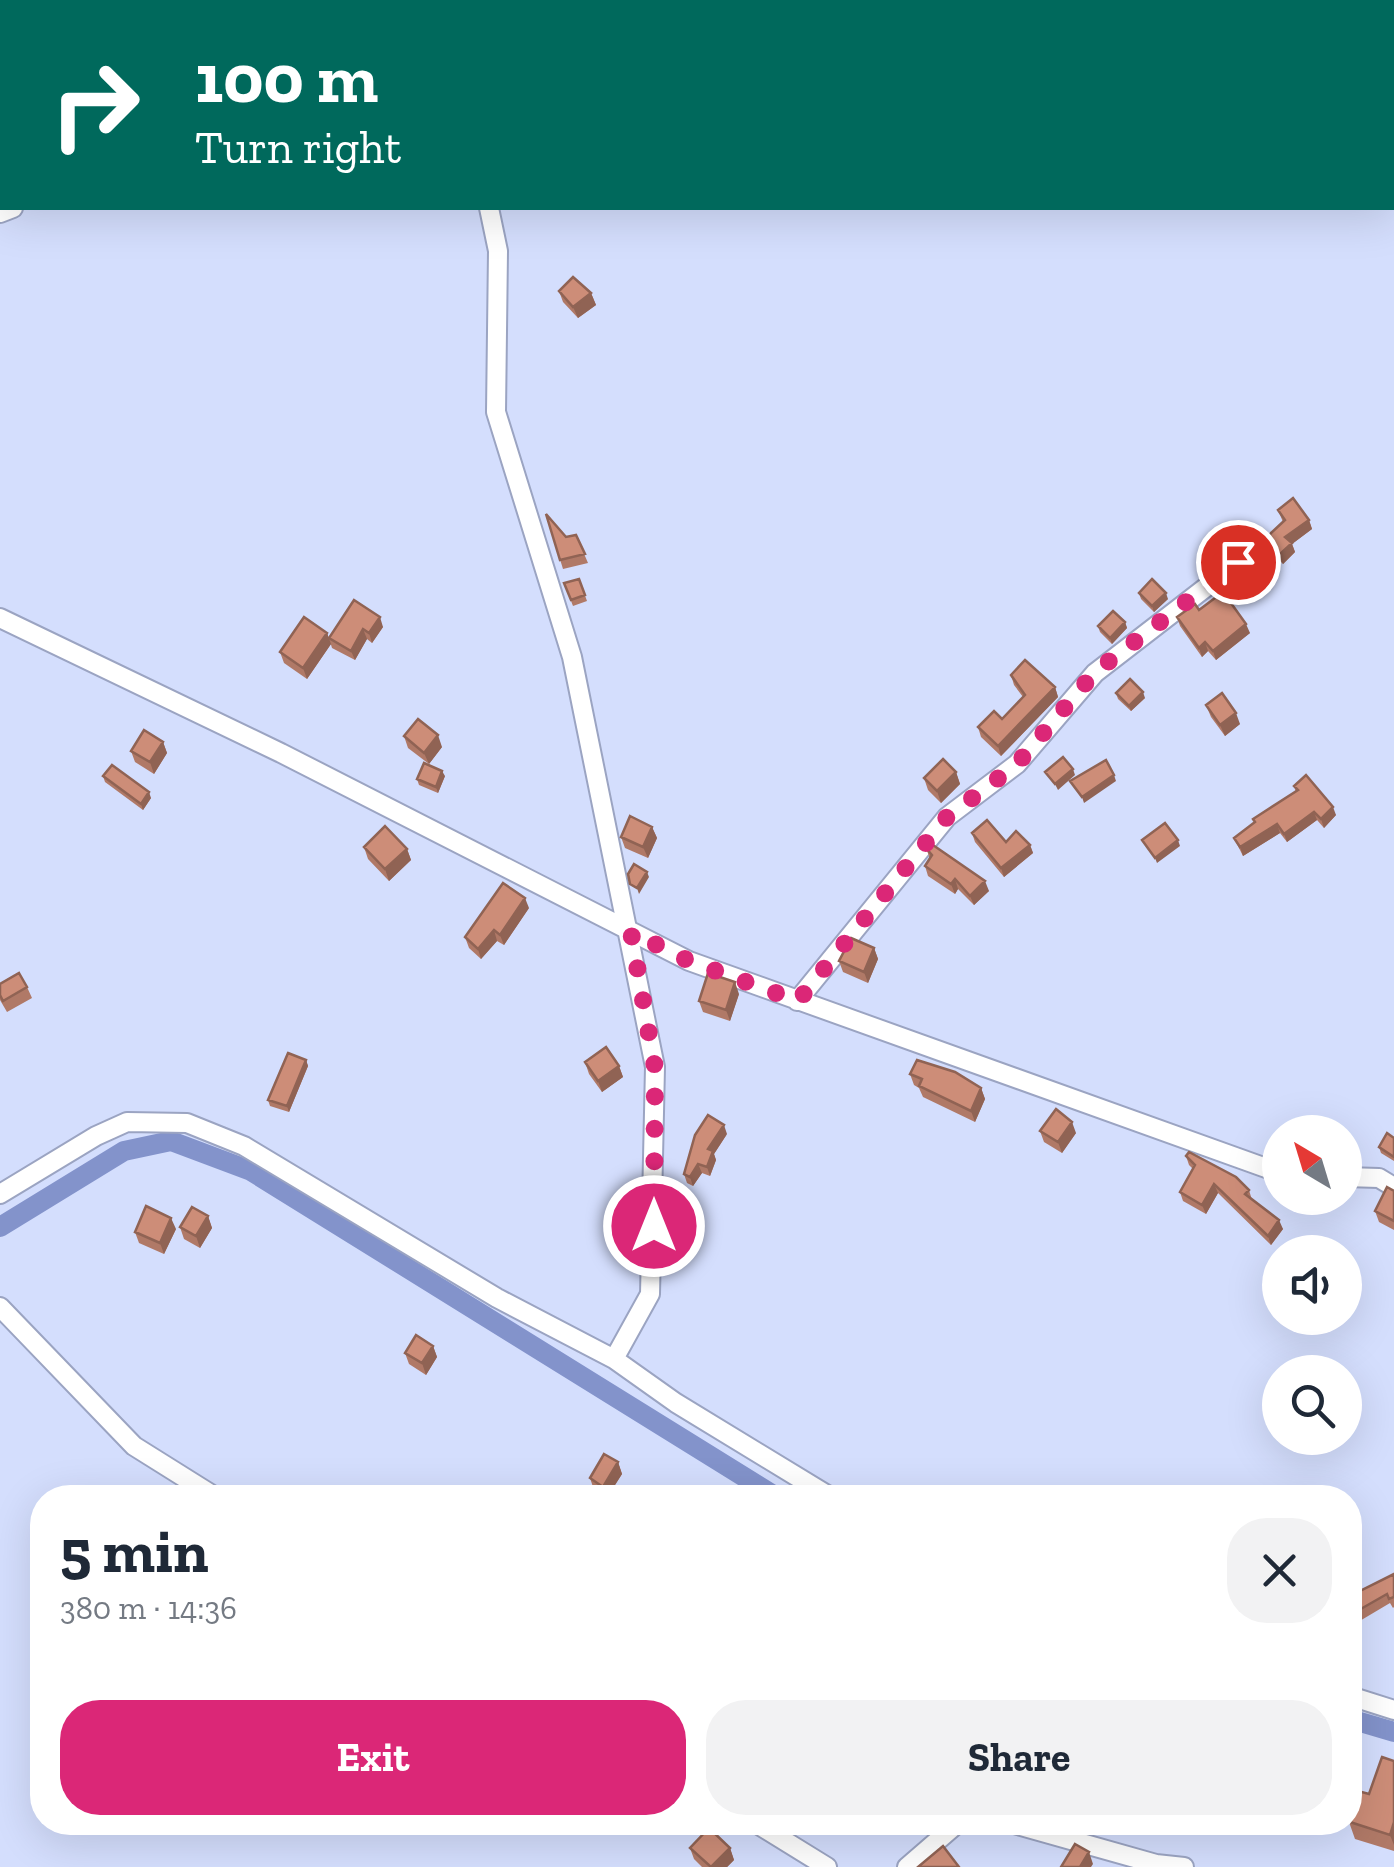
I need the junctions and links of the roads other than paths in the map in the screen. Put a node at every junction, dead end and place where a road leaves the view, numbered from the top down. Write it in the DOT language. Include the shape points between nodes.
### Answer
graph roads {
  1 [pos="489,210"];
  2 [pos="1262,544"];
  3 [pos="0,618"];
  4 [pos="631,932"];
  5 [pos="798,1001"];
  6 [pos="1262,1167"];
  7 [pos="1362,1178"];
  8 [pos="1394,1187"];
  9 [pos="0,1194"];
  10 [pos="0,1306"];
  11 [pos="614,1358"];
  12 [pos="196,1485"];
  13 [pos="811,1485"];
  14 [pos="1362,1700"];
  15 [pos="1394,1710"];
  16 [pos="775,1835"];
  17 [pos="944,1835"];
  18 [pos="1054,1835"];
  19 [pos="827,1867"];
  20 [pos="907,1867"];
  21 [pos="1184,1867"];
  1 -- 4 [label="street" via="498,251 496,412 572,657"];
  2 -- 5 [label="street" via="1095,672 1017,764 946,818"];
  3 -- 4 [label="street"];
  4 -- 5 [label="street"];
  4 -- 11 [label="street" via="655,1068 654,1226 650,1294"];
  5 -- 6 [label="street"];
  7 -- 8 [label="street"];
  9 -- 11 [label="street" via="127,1122 187,1123 244,1146 497,1298"];
  10 -- 12 [label="street" via="134,1446"];
  11 -- 13 [label="street"];
  14 -- 15 [label="street"];
  16 -- 19 [label="street"];
  17 -- 20 [label="street"];
  18 -- 21 [label="street"];
}
